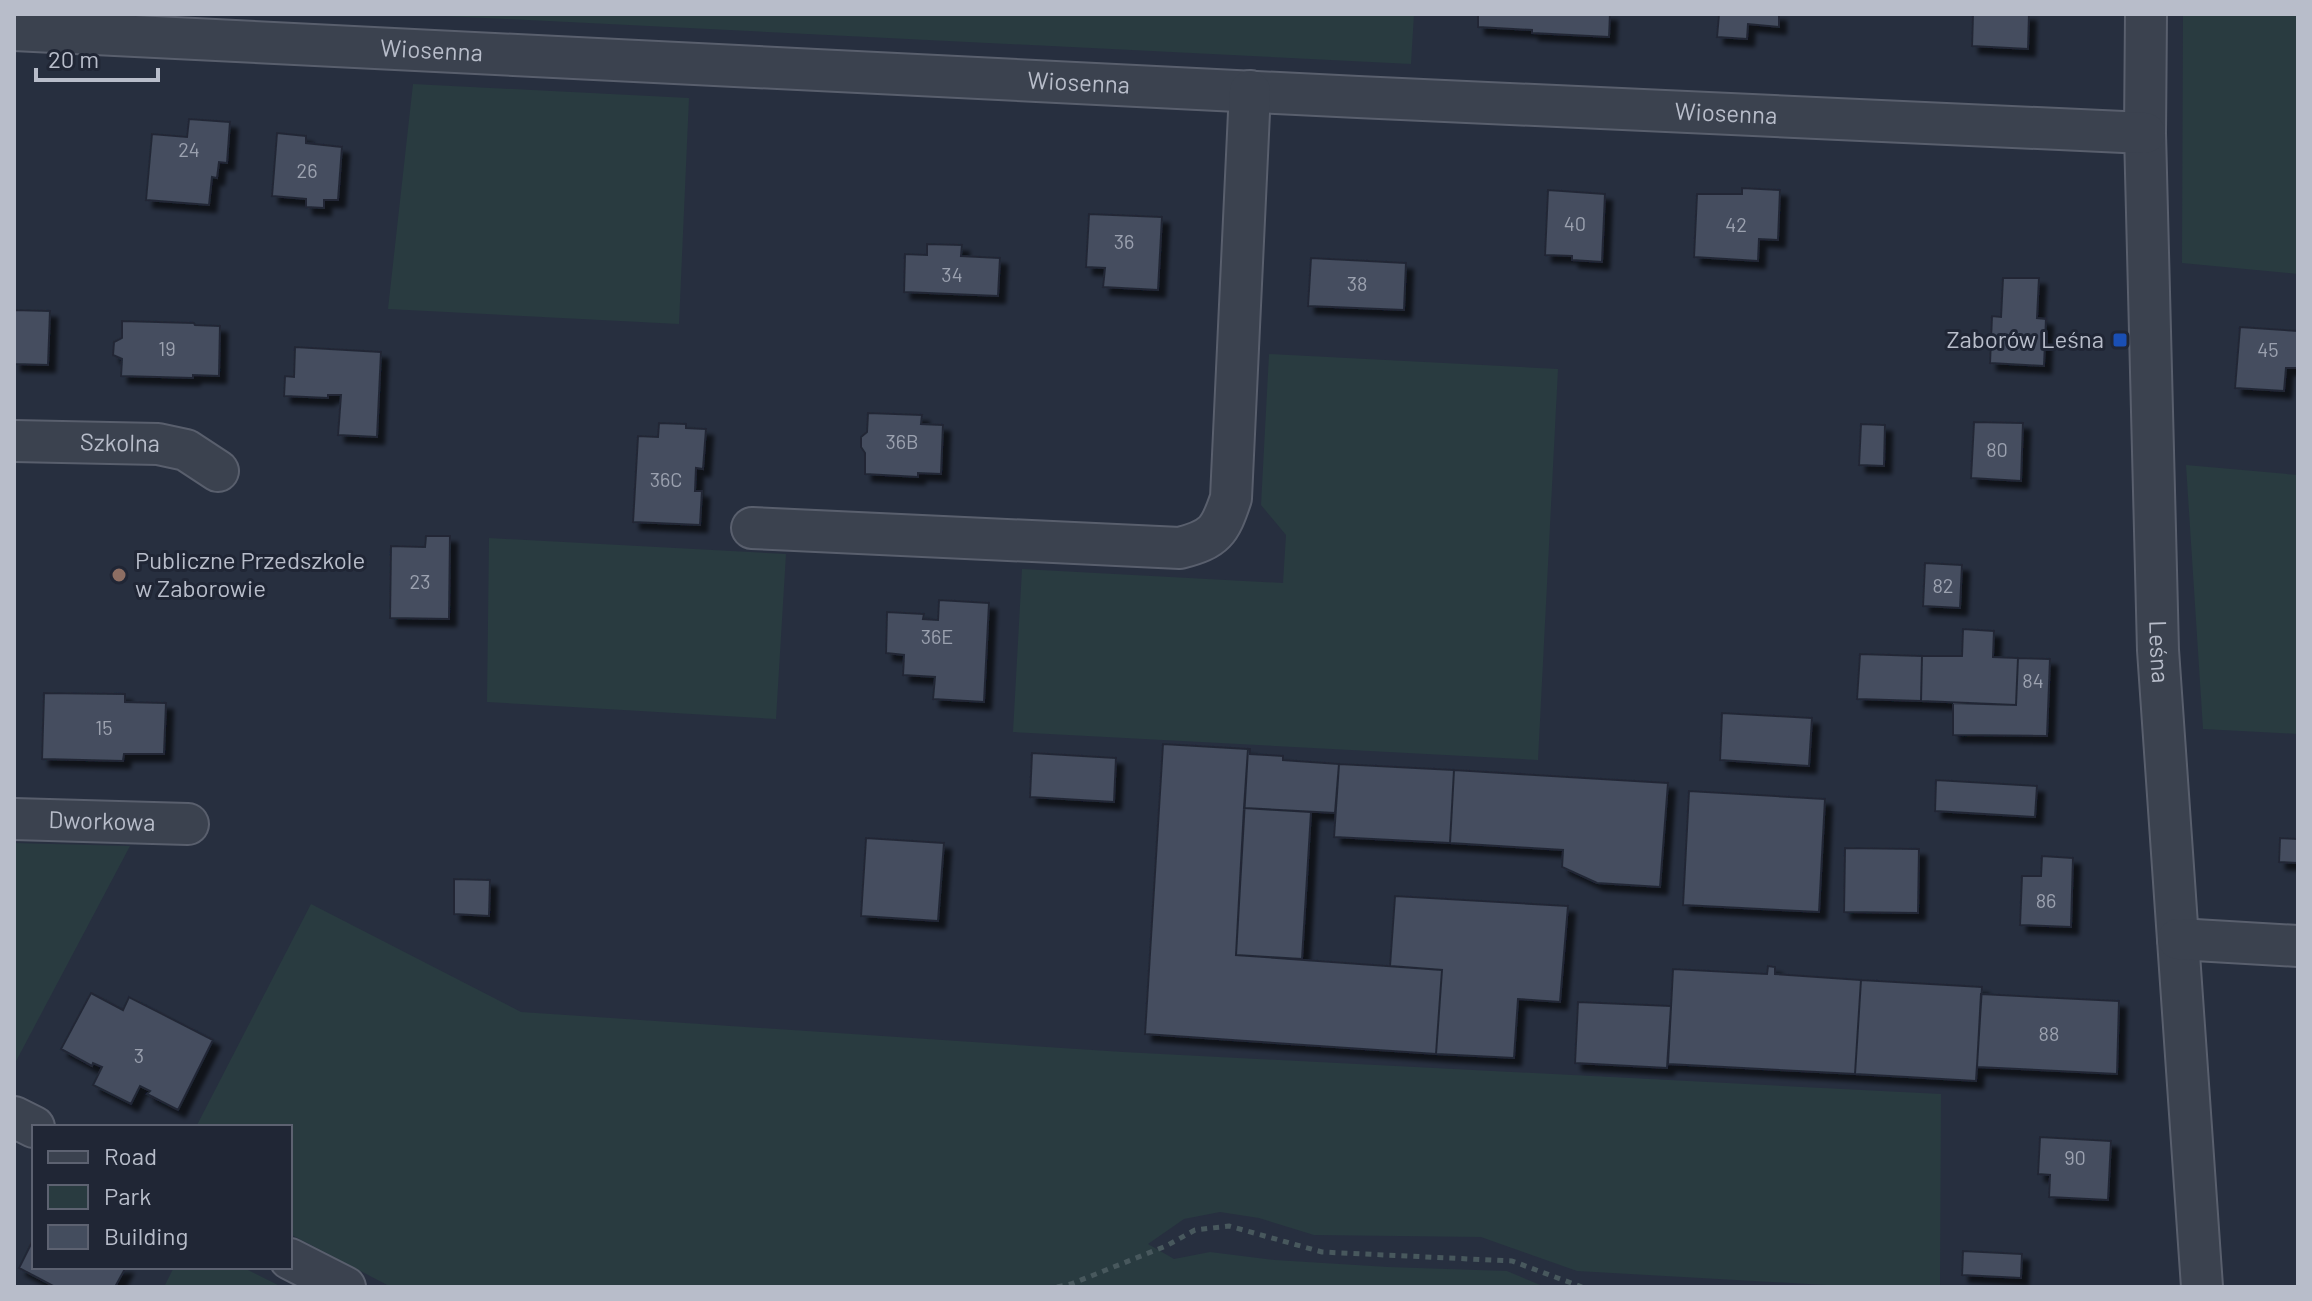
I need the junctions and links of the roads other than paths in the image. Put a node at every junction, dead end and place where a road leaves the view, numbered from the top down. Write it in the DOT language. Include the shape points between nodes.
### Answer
graph roads {
  1 [pos="2146,14"];
  2 [pos="14,30"];
  3 [pos="1250,91"];
  4 [pos="2145,133"];
  5 [pos="14,441"];
  6 [pos="218,471"];
  7 [pos="752,528"];
  8 [pos="14,819"];
  9 [pos="188,824"];
  10 [pos="2178,939"];
  11 [pos="2298,946"];
  12 [pos="14,1117"];
  13 [pos="32,1126"];
  14 [pos="292,1260"];
  15 [pos="345,1287"];
  16 [pos="2202,1287"];
  1 -- 4 [label="street, Leśna"];
  2 -- 3 [label="street, Wiosenna"];
  3 -- 4 [label="street, Wiosenna"];
  3 -- 7 [label="street" via="1231,498 1222,524 1202,542 1180,548"];
  4 -- 10 [label="street, Leśna" via="2158,650"];
  5 -- 6 [label="street, Szkolna" via="158,444 186,450"];
  8 -- 9 [label="street, Dworkowa"];
  10 -- 11 [label="street"];
  10 -- 16 [label="street, Leśna"];
  12 -- 13 [label="street"];
  14 -- 15 [label="street"];
}
